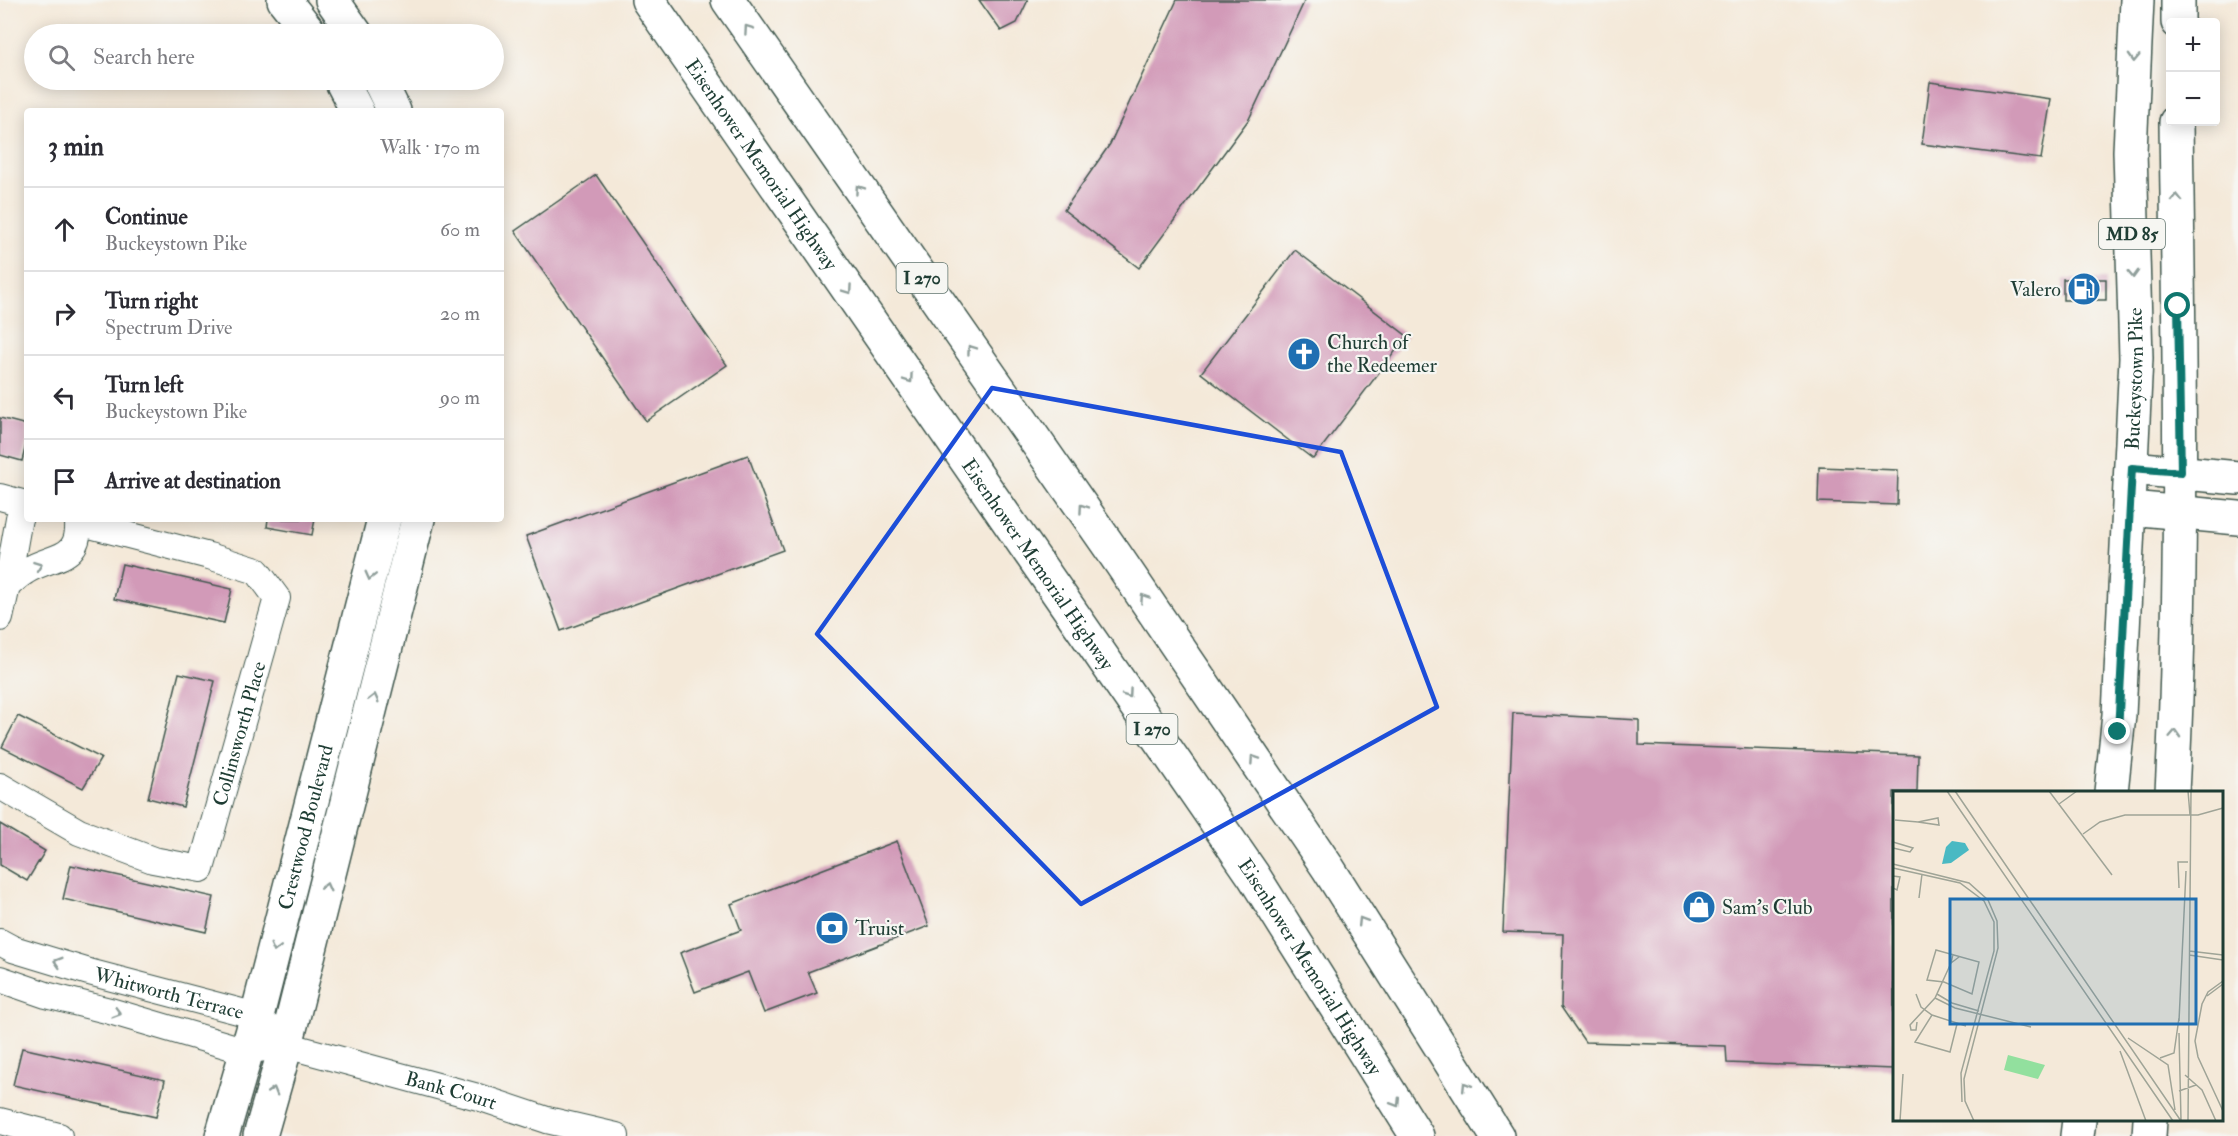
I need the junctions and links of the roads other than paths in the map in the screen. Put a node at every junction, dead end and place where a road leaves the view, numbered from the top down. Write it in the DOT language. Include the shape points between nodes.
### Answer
graph roads {
  1 [pos="284,0"];
  2 [pos="332,0"];
  3 [pos="648,0"];
  4 [pos="728,0"];
  5 [pos="2137,0"];
  6 [pos="2178,0"];
  7 [pos="2178,18"];
  8 [pos="303,24"];
  9 [pos="349,24"];
  10 [pos="346,90"];
  11 [pos="385,90"];
  12 [pos="355,108"];
  13 [pos="393,108"];
  14 [pos="2176,126"];
  15 [pos="2132,468"];
  16 [pos="2181,472"];
  17 [pos="2238,478"];
  18 [pos="0,497"];
  19 [pos="24,503"];
  20 [pos="24,508"];
  21 [pos="2130,508"];
  22 [pos="2180,512"];
  23 [pos="2238,518"];
  24 [pos="78,522"];
  25 [pos="82,522"];
  26 [pos="383,522"];
  27 [pos="416,522"];
  28 [pos="7,586"];
  29 [pos="0,618"];
  30 [pos="0,786"];
  31 [pos="2111,791"];
  32 [pos="2172,791"];
  33 [pos="0,942"];
  34 [pos="0,979"];
  35 [pos="257,1016"];
  36 [pos="286,1045"];
  37 [pos="246,1052"];
  38 [pos="0,1121"];
  39 [pos="2081,1121"];
  40 [pos="2081,1121"];
  41 [pos="2150,1121"];
  42 [pos="59,1136"];
  43 [pos="222,1136"];
  44 [pos="260,1136"];
  45 [pos="616,1136"];
  46 [pos="1417,1136"];
  47 [pos="1497,1136"];
  48 [pos="2077,1136"];
  49 [pos="2083,1136"];
  50 [pos="2149,1136"];
  1 -- 8 [label="main road"];
  2 -- 9 [label="main road"];
  3 -- 46 [label="main road, Eisenhower Memorial Highway / I 270, one-way" via="1253,875"];
  47 -- 4 [label="main road, I 270, one-way" via="1302,829"];
  5 -- 15 [label="main road, Buckeystown Pike / MD 85, one-way" via="2130,151 2136,358"];
  6 -- 7 [label="main road"];
  10 -- 12 [label="main road"];
  11 -- 13 [label="main road"];
  16 -- 14 [label="main road, MD 85, one-way"];
  15 -- 16 [label="main road"];
  15 -- 21 [label="main road, Buckeystown Pike / MD 85"];
  16 -- 17 [label="main road"];
  16 -- 22 [label="main road, MD 85"];
  18 -- 19 [label="street"];
  20 -- 28 [label="street"];
  21 -- 22 [label="main road"];
  21 -- 31 [label="main road, Buckeystown Pike / MD 85"];
  22 -- 23 [label="main road"];
  32 -- 22 [label="main road, MD 85, one-way"];
  28 -- 24 [label="street, one-way" via="27,570 55,560 71,549 78,539"];
  25 -- 30 [label="street, Collinsworth Place" via="257,571 277,598 201,869 153,860 79,832"];
  26 -- 35 [label="main road, Crestwood Boulevard, one-way"];
  36 -- 27 [label="main road, Crestwood Boulevard, one-way"];
  28 -- 29 [label="street"];
  35 -- 33 [label="street, Whitworth Terrace, one-way" via="89,972"];
  34 -- 37 [label="street, Whitworth Terrace, one-way"];
  35 -- 36 [label="street, Whitworth Terrace"];
  35 -- 37 [label="main road, Crestwood Boulevard"];
  36 -- 37 [label="street, Whitworth Terrace"];
  44 -- 36 [label="main road, Crestwood Boulevard, one-way"];
  36 -- 45 [label="street, Bank Court"];
  37 -- 43 [label="main road, Crestwood Boulevard"];
  38 -- 42 [label="street"];
  39 -- 48 [label="main road"];
  40 -- 49 [label="main road"];
  41 -- 50 [label="main road"];
}
